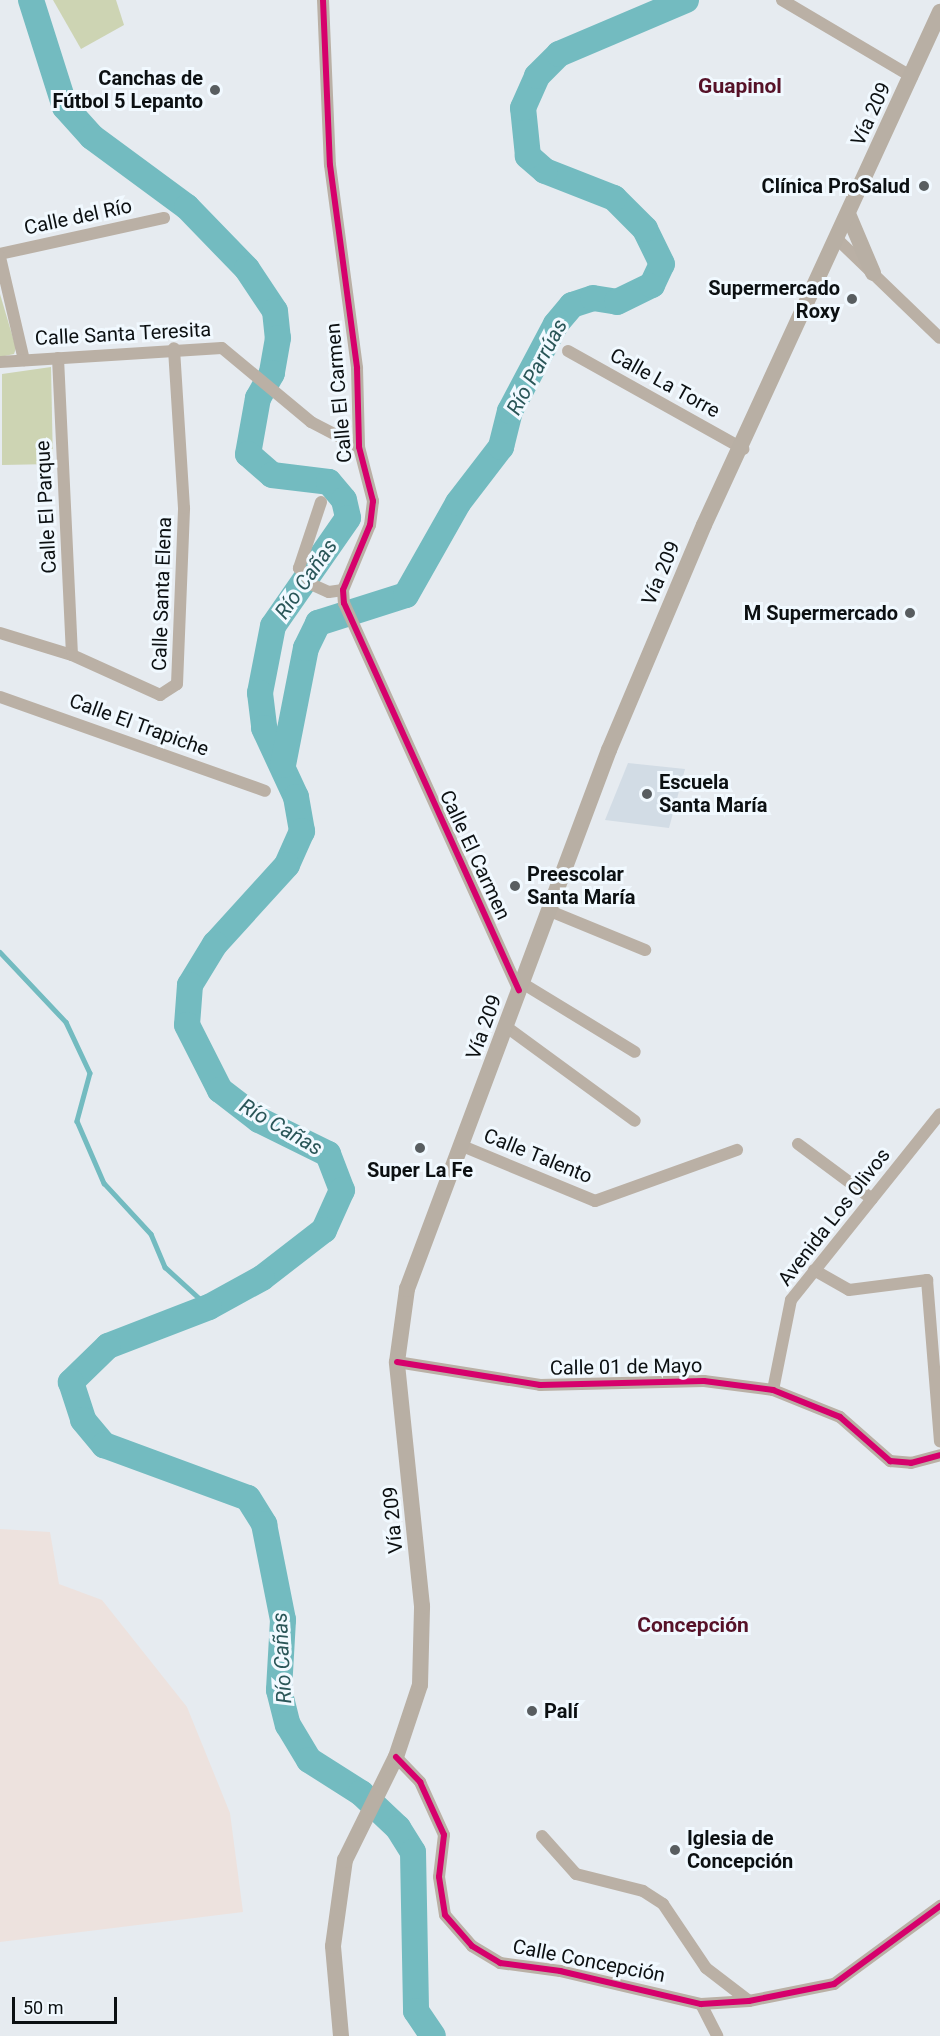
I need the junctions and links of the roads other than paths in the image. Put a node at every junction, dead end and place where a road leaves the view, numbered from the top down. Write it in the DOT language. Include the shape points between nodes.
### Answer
graph roads {
  1 [pos="323,0"];
  2 [pos="782,0"];
  3 [pos="940,12"];
  4 [pos="912,77"];
  5 [pos="848,214"];
  6 [pos="164,218"];
  7 [pos="836,238"];
  8 [pos="0,256"];
  9 [pos="873,273"];
  10 [pos="940,338"];
  11 [pos="174,348"];
  12 [pos="568,351"];
  13 [pos="58,357"];
  14 [pos="24,360"];
  15 [pos="0,362"];
  16 [pos="359,447"];
  17 [pos="743,449"];
  18 [pos="321,502"];
  19 [pos="344,597"];
  20 [pos="0,633"];
  21 [pos="72,655"];
  22 [pos="0,697"];
  23 [pos="265,791"];
  24 [pos="550,911"];
  25 [pos="645,950"];
  26 [pos="521,987"];
  27 [pos="508,1028"];
  28 [pos="635,1052"];
  29 [pos="940,1114"];
  30 [pos="635,1121"];
  31 [pos="798,1144"];
  32 [pos="460,1145"];
  33 [pos="736,1150"];
  34 [pos="872,1199"];
  35 [pos="814,1270"];
  36 [pos="398,1362"];
  37 [pos="773,1390"];
  38 [pos="940,1441"];
  39 [pos="940,1455"];
  40 [pos="396,1757"];
  41 [pos="543,1836"];
  42 [pos="940,1906"];
  43 [pos="749,2001"];
  44 [pos="701,2004"];
  45 [pos="341,2036"];
  46 [pos="717,2036"];
  1 -- 16 [label="street, Calle El Carmen" via="330,165 357,368"];
  2 -- 4 [label="street"];
  3 -- 4 [label="main road, Vía 209"];
  4 -- 5 [label="main road, Vía 209"];
  5 -- 7 [label="main road, Vía 209"];
  5 -- 9 [label="main road"];
  6 -- 8 [label="street, Calle del Río"];
  7 -- 9 [label="street"];
  7 -- 17 [label="main road, Vía 209"];
  8 -- 14 [label="street"];
  9 -- 10 [label="street"];
  11 -- 13 [label="street, Calle Santa Teresita"];
  11 -- 16 [label="street, Calle Santa Teresita" via="222,348 278,398"];
  11 -- 21 [label="street, Calle Santa Elena" via="184,508 179,678 160,694"];
  12 -- 17 [label="street, Calle La Torre"];
  13 -- 14 [label="street, Calle Santa Teresita"];
  13 -- 21 [label="street, Calle El Parque"];
  14 -- 15 [label="street, Calle Santa Teresita"];
  16 -- 19 [label="street, Calle El Carmen" via="373,501 370,525"];
  17 -- 24 [label="main road, Vía 209" via="704,525 614,739"];
  18 -- 19 [label="street" via="299,568 313,585"];
  19 -- 26 [label="street, Calle El Carmen"];
  20 -- 21 [label="street, Calle Santa Elena"];
  22 -- 23 [label="street, Calle El Trapiche"];
  24 -- 25 [label="street"];
  24 -- 26 [label="main road, Vía 209"];
  26 -- 27 [label="main road, Vía 209"];
  26 -- 28 [label="street"];
  27 -- 30 [label="street"];
  27 -- 32 [label="main road, Vía 209"];
  29 -- 34 [label="street, Avenida Los Olivos"];
  31 -- 34 [label="street"];
  32 -- 33 [label="street, Calle Talento" via="595,1201"];
  32 -- 36 [label="main road, Vía 209" via="407,1289"];
  34 -- 35 [label="street, Avenida Los Olivos"];
  35 -- 37 [label="street, Avenida Los Olivos" via="791,1300"];
  35 -- 38 [label="street" via="849,1290 927,1280"];
  36 -- 37 [label="street, Calle 01 de Mayo" via="540,1385 704,1381"];
  36 -- 40 [label="main road, Vía 209" via="422,1606 420,1685"];
  37 -- 39 [label="street, Calle 01 de Mayo" via="840,1417 890,1461 911,1463"];
  40 -- 44 [label="street, Calle Concepción" via="420,1782 444,1835 439,1877 445,1915 472,1946 500,1963 560,1971"];
  40 -- 45 [label="main road, Vía 209" via="345,1860 333,1946"];
  41 -- 43 [label="street" via="576,1874 644,1891 663,1904 706,1968"];
  42 -- 43 [label="street, Calle Concepción" via="834,1984"];
  43 -- 44 [label="street, Calle Concepción"];
  44 -- 46 [label="street"];
}
